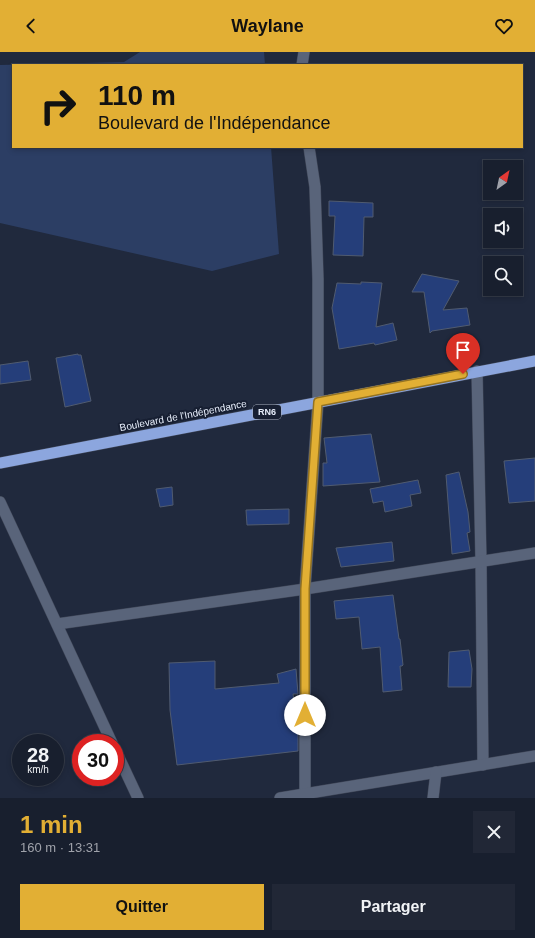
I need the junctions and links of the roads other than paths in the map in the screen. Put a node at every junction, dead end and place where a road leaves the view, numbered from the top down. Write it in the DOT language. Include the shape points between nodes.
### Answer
graph roads {
  1 [pos="304,52"];
  2 [pos="302,64"];
  3 [pos="309,148"];
  4 [pos="535,361"];
  5 [pos="477,371"];
  6 [pos="318,402"];
  7 [pos="0,463"];
  8 [pos="0,502"];
  9 [pos="535,553"];
  10 [pos="481,561"];
  11 [pos="305,589"];
  12 [pos="57,624"];
  13 [pos="108,734"];
  14 [pos="535,756"];
  15 [pos="483,765"];
  16 [pos="124,768"];
  17 [pos="436,772"];
  18 [pos="305,794"];
  19 [pos="138,798"];
  20 [pos="280,798"];
  21 [pos="433,798"];
  1 -- 2 [label="street"];
  3 -- 6 [label="street" via="315,187"];
  4 -- 5 [label="highway, Boulevard de l'Indépendance / RN6"];
  5 -- 6 [label="highway, Boulevard de l'Indépendance / RN6"];
  5 -- 10 [label="street"];
  6 -- 7 [label="highway, Boulevard de l'Indépendance / RN6"];
  6 -- 11 [label="street"];
  8 -- 12 [label="street"];
  9 -- 10 [label="street"];
  10 -- 11 [label="street"];
  10 -- 15 [label="street"];
  11 -- 12 [label="street"];
  11 -- 18 [label="street"];
  12 -- 13 [label="street"];
  14 -- 15 [label="street"];
  15 -- 17 [label="street"];
  16 -- 19 [label="street"];
  17 -- 18 [label="street"];
  17 -- 21 [label="street"];
  18 -- 20 [label="street"];
}
